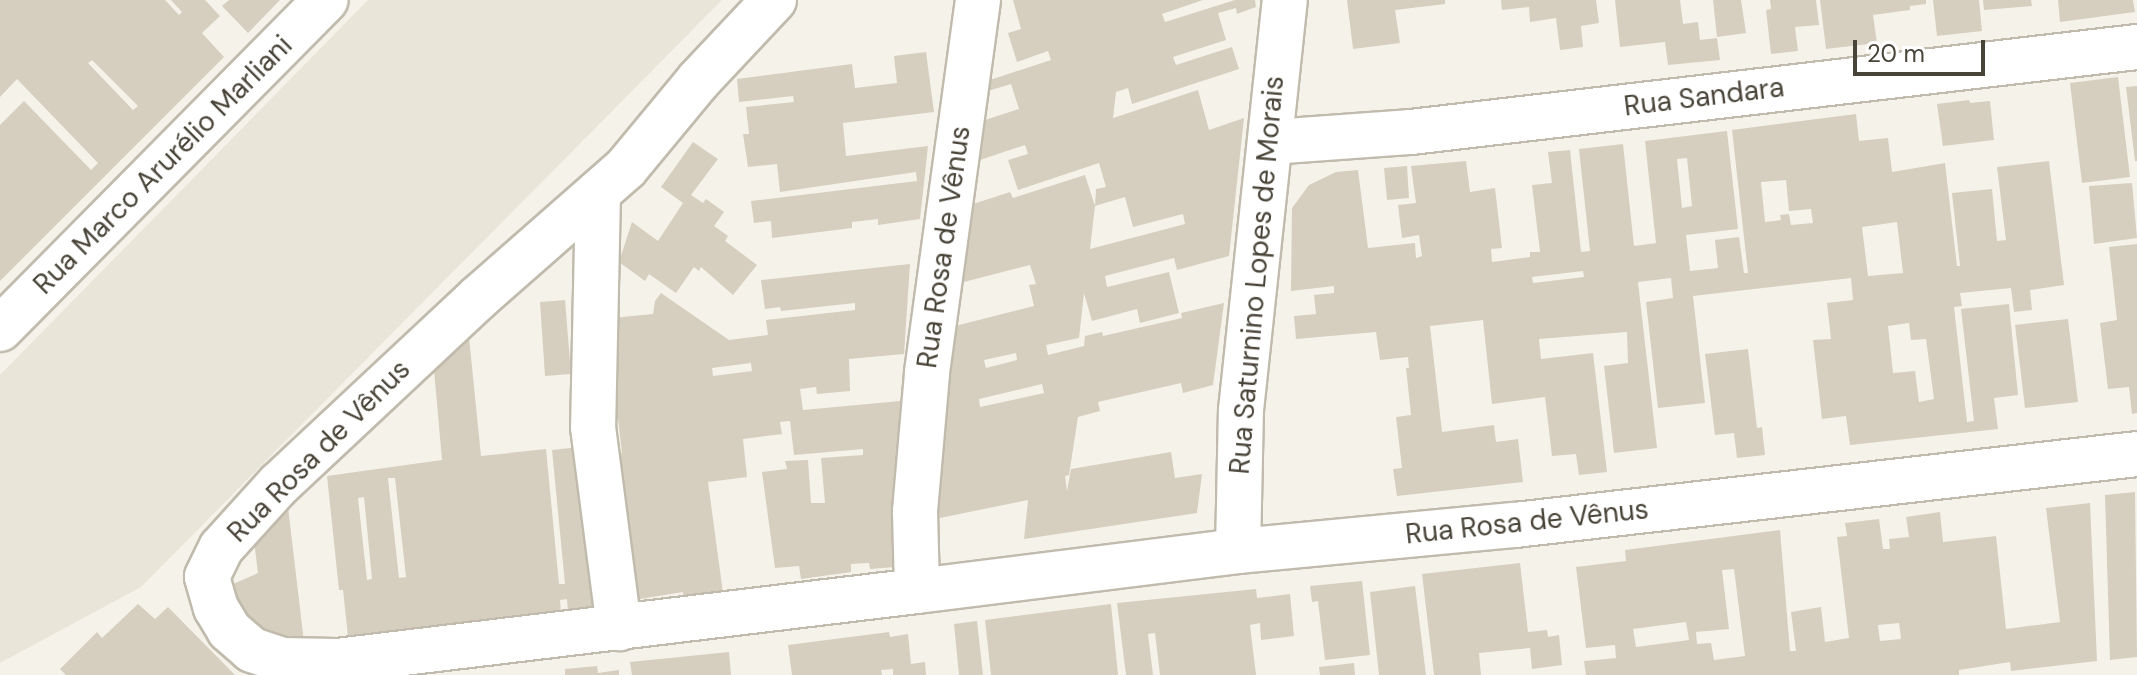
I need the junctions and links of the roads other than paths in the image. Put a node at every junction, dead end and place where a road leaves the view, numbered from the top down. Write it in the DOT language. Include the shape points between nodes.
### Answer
graph roads {
  1 [pos="326,0"];
  2 [pos="774,0"];
  3 [pos="978,0"];
  4 [pos="1285,0"];
  5 [pos="2137,47"];
  6 [pos="1271,142"];
  7 [pos="598,193"];
  8 [pos="0,329"];
  9 [pos="2137,454"];
  10 [pos="1238,551"];
  11 [pos="917,591"];
  12 [pos="619,628"];
  1 -- 8 [label="street, Rua Marco Arurélio Marliani"];
  2 -- 7 [label="street, Rua Rosa de Vênus"];
  3 -- 11 [label="street, Rua Rosa de Vênus" via="927,374 914,541"];
  4 -- 6 [label="street, Rua Saturnino Lopes de Morais"];
  5 -- 6 [label="street, Rua Sandara" via="1411,132"];
  6 -- 10 [label="street, Rua Saturnino Lopes de Morais" via="1241,410"];
  7 -- 12 [label="street" via="593,427"];
  7 -- 12 [label="street, Rua Rosa de Vênus" via="455,318 279,484 221,548 207,577 229,630 252,650 282,660 337,661"];
  9 -- 10 [label="street, Rua Rosa de Vênus"];
  10 -- 11 [label="street, Rua Rosa de Vênus"];
  11 -- 12 [label="street, Rua Rosa de Vênus"];
}
